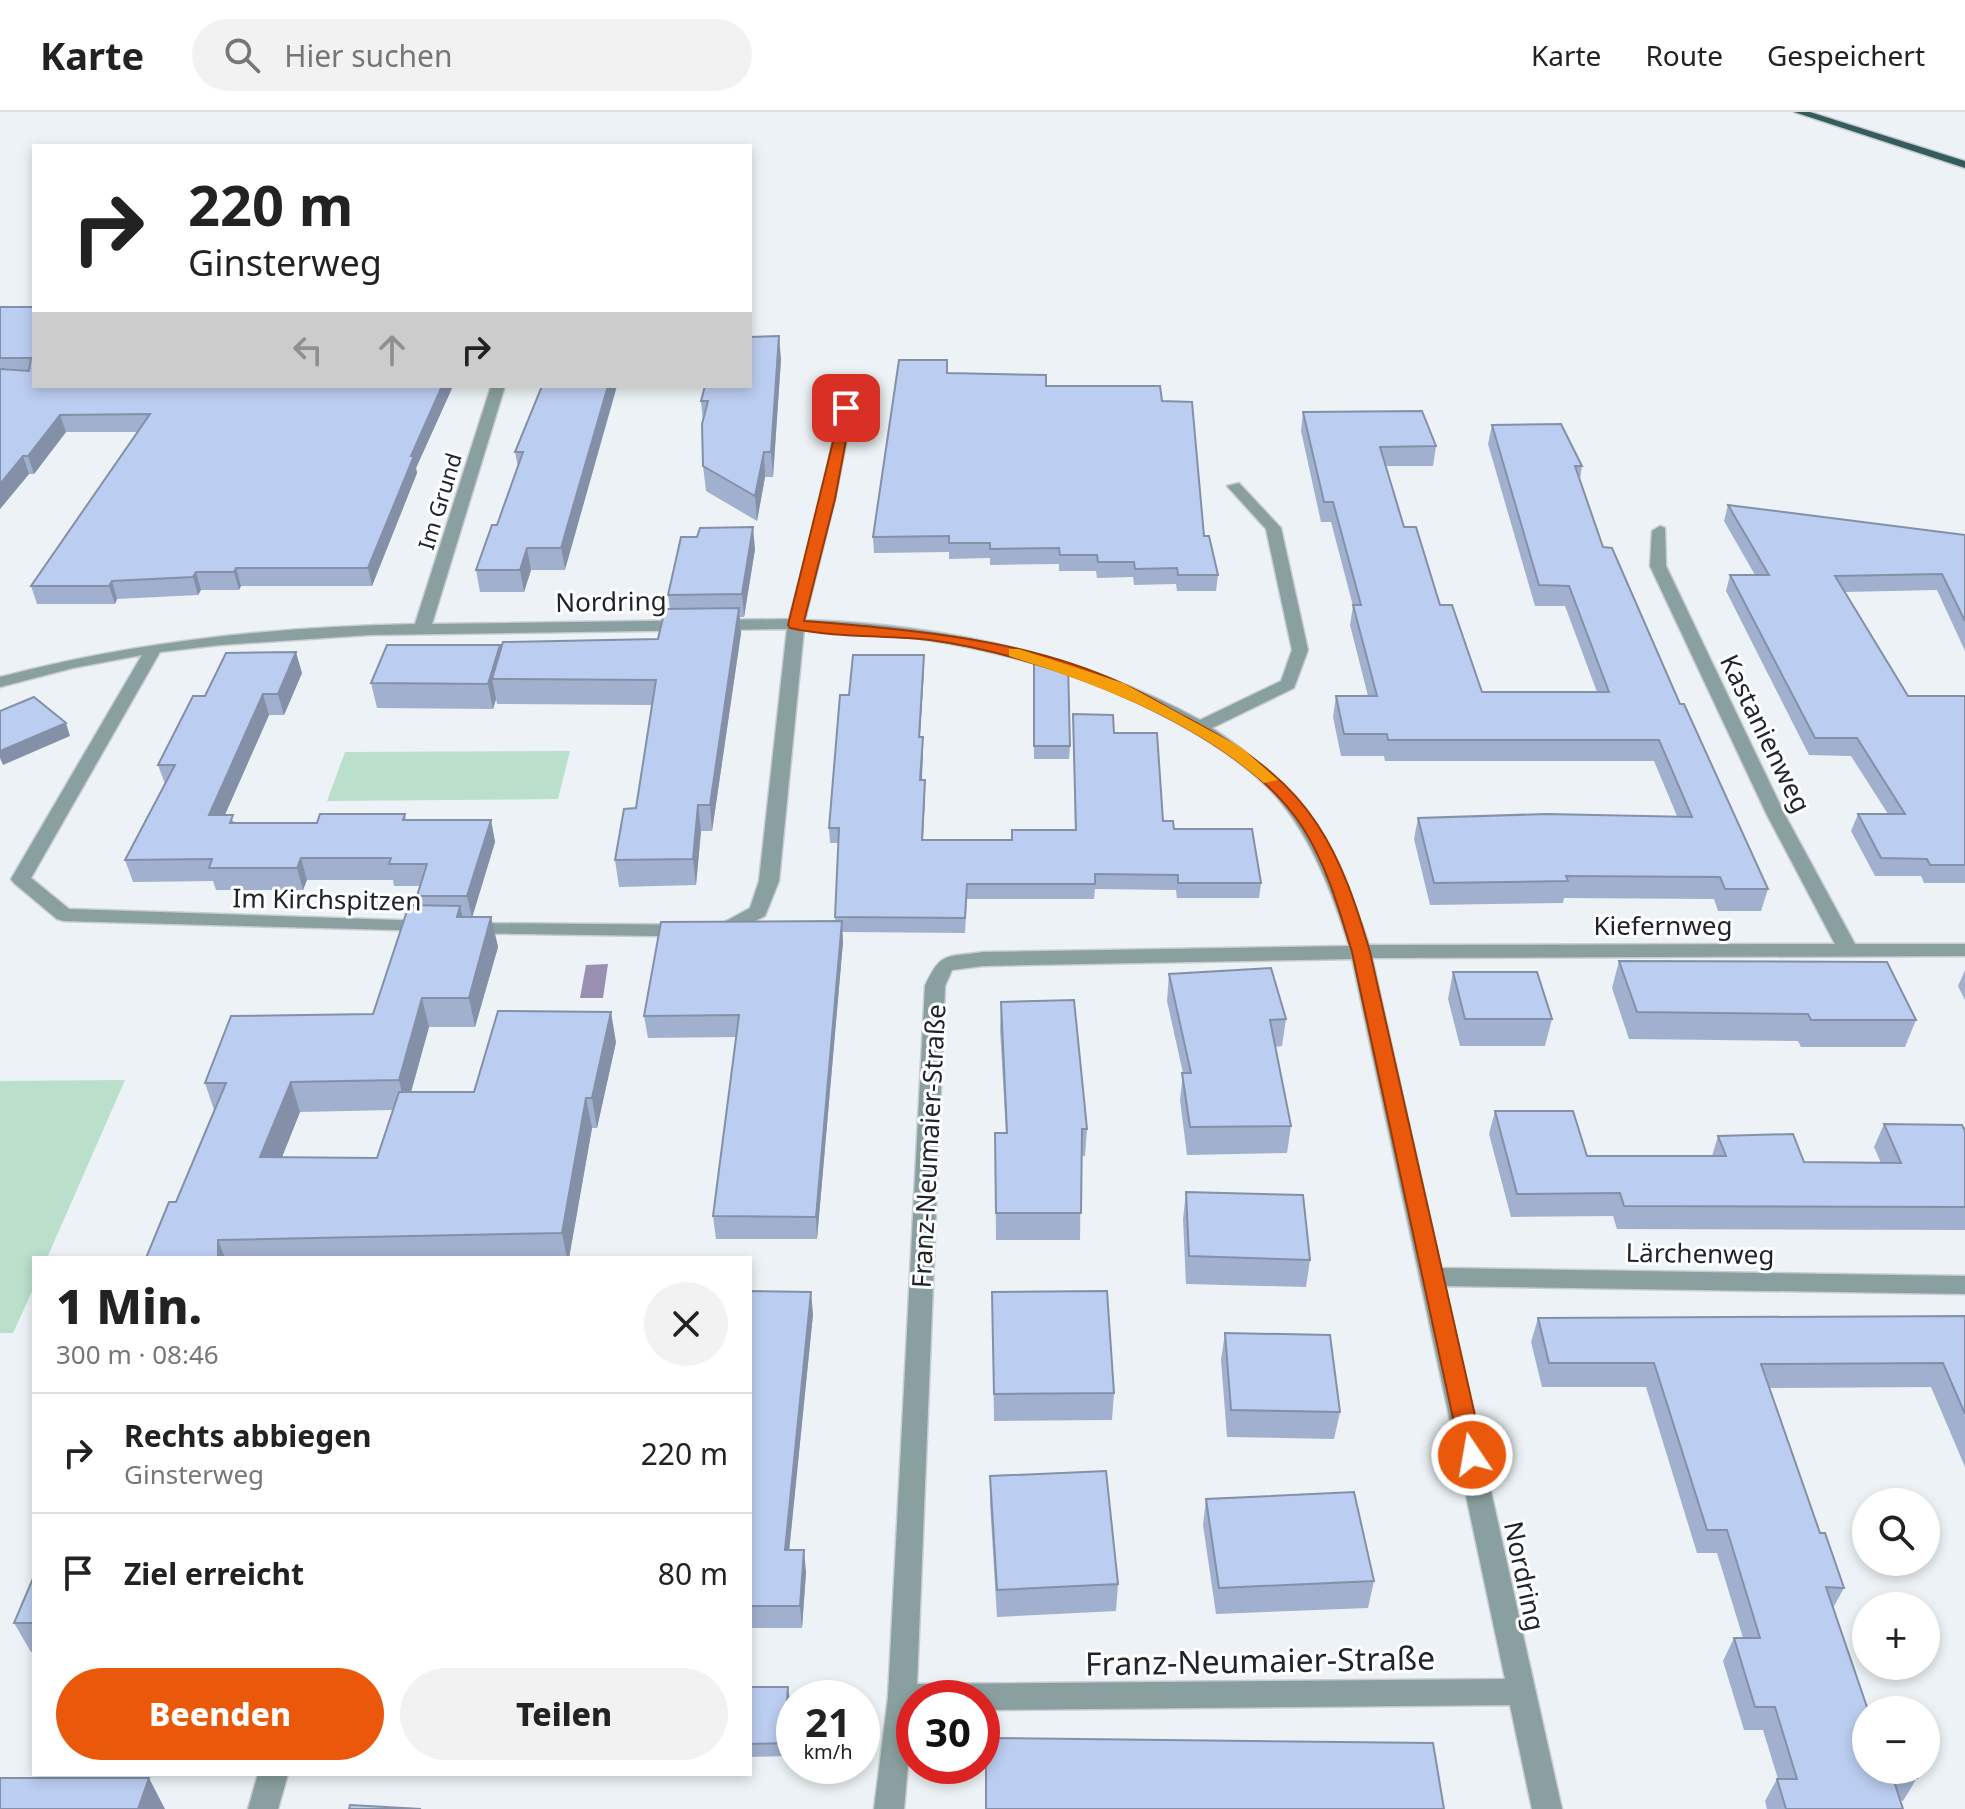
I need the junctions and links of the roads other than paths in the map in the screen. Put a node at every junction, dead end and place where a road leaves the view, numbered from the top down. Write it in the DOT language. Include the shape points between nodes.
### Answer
graph roads {
  1 [pos="1799,112"];
  2 [pos="1965,165"];
  3 [pos="497,388"];
  4 [pos="846,408"];
  5 [pos="1234,486"];
  6 [pos="1660,531"];
  7 [pos="796,625"];
  8 [pos="422,629"];
  9 [pos="153,650"];
  10 [pos="0,682"];
  11 [pos="1198,728"];
  12 [pos="1848,950"];
  13 [pos="1965,950"];
  14 [pos="1361,952"];
  15 [pos="1434,1277"];
  16 [pos="1965,1285"];
  17 [pos="903,1680"];
  18 [pos="1523,1692"];
  19 [pos="1000,1696"];
  20 [pos="896,1749"];
  21 [pos="272,1776"];
  22 [pos="263,1809"];
  23 [pos="889,1809"];
  24 [pos="1547,1809"];
  1 -- 2 [label="main road"];
  3 -- 8 [label="street, Im Grund"];
  4 -- 7 [label="street"];
  5 -- 11 [label="street" via="1273,528 1300,650 1288,684"];
  6 -- 12 [label="street, Kastanienweg" via="1658,566 1776,815"];
  7 -- 8 [label="street, Nordring"];
  7 -- 9 [label="street, Im Kirchspitzen" via="769,881 758,912 722,931 257,924 64,915 21,879"];
  7 -- 11 [label="street, Nordring" via="911,632 1045,660 1117,687"];
  8 -- 9 [label="street, Nordring"];
  9 -- 10 [label="street, Nordring"];
  11 -- 14 [label="street, Nordring" via="1237,751 1310,825 1342,889"];
  12 -- 13 [label="street, Kiefernweg"];
  12 -- 14 [label="street, Kiefernweg"];
  14 -- 15 [label="street, Nordring"];
  14 -- 17 [label="street, Franz-Neumaier-Straße" via="983,959 945,965 935,986"];
  15 -- 16 [label="street, Lärchenweg"];
  15 -- 18 [label="street, Nordring"];
  18 -- 19 [label="street, Franz-Neumaier-Straße"];
  18 -- 24 [label="street, Nordring"];
  20 -- 23 [label="street, Franz-Neumaier-Straße"];
  21 -- 22 [label="street"];
}
